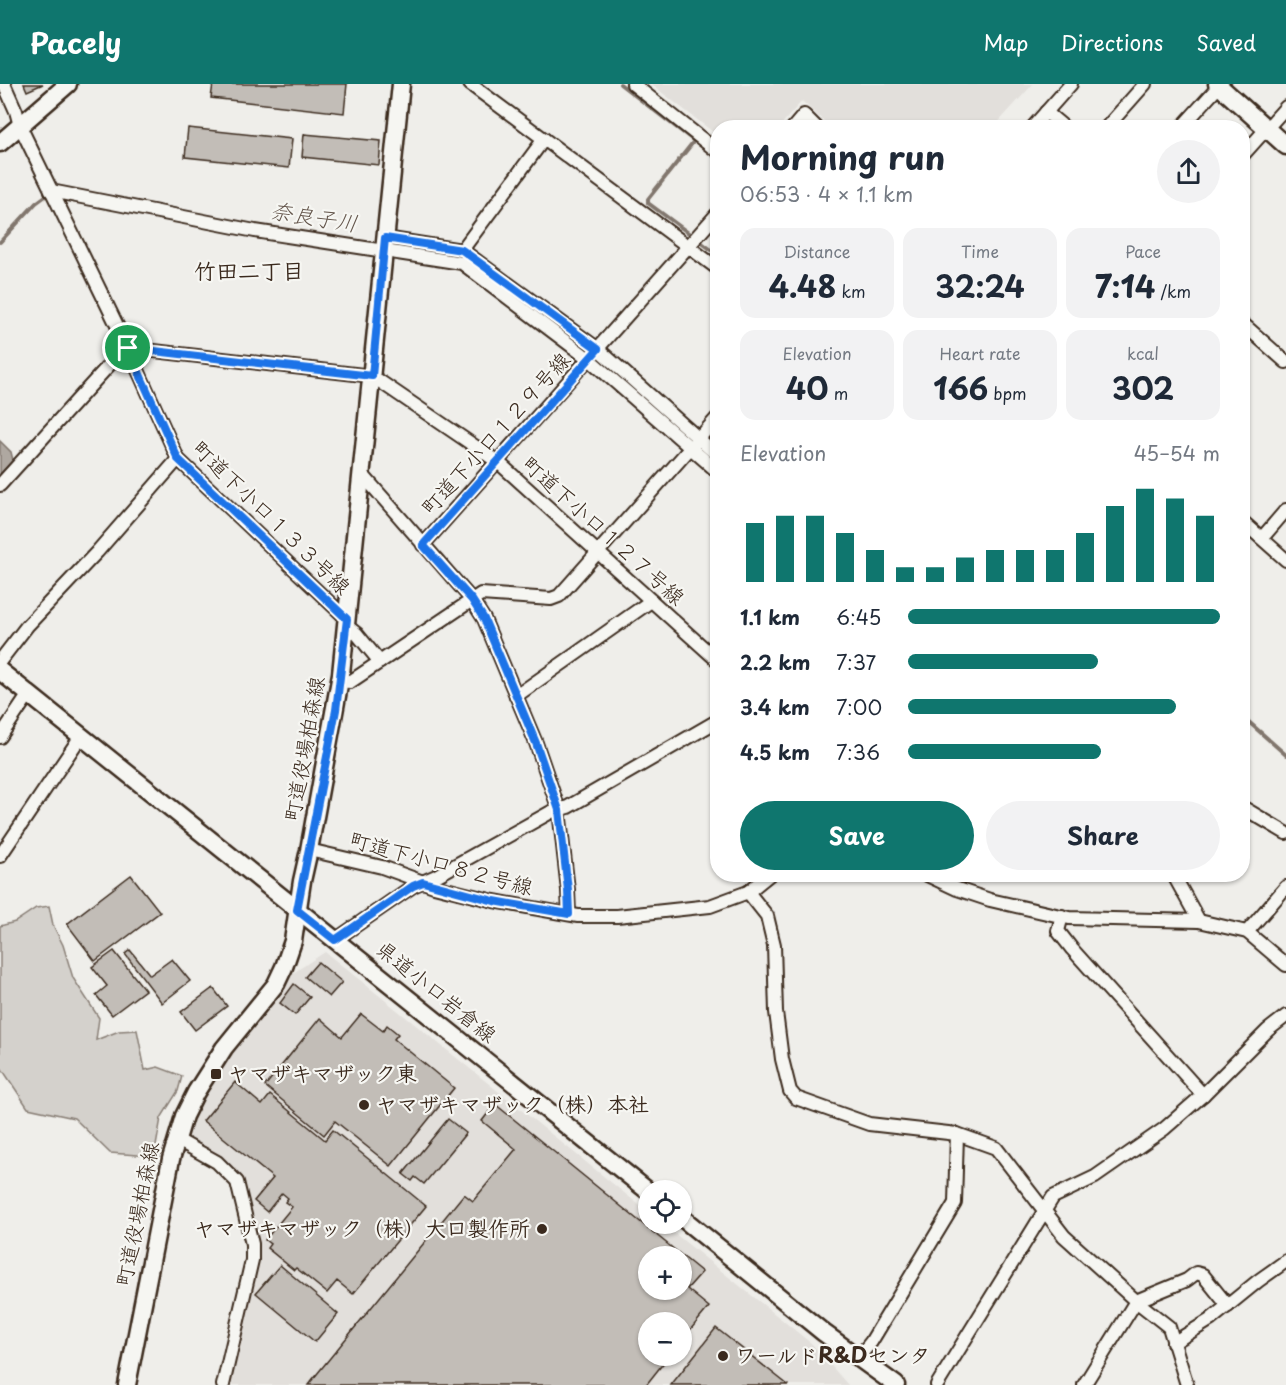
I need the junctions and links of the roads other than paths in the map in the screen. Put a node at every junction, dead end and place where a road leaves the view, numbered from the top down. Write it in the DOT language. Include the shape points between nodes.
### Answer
graph roads {
  1 [pos="4,84"];
  2 [pos="68,84"];
  3 [pos="401,84"];
  4 [pos="470,84"];
  5 [pos="633,84"];
  6 [pos="1071,84"];
  7 [pos="1145,84"];
  8 [pos="1218,85"];
  9 [pos="1286,107"];
  10 [pos="1047,112"];
  11 [pos="1040,120"];
  12 [pos="1056,120"];
  13 [pos="1113,120"];
  14 [pos="1188,120"];
  15 [pos="20,126"];
  16 [pos="1267,129"];
  17 [pos="544,139"];
  18 [pos="0,144"];
  19 [pos="710,145"];
  20 [pos="1286,146"];
  21 [pos="1250,147"];
  22 [pos="51,191"];
  23 [pos="710,222"];
  24 [pos="385,244"];
  25 [pos="688,246"];
  26 [pos="462,250"];
  27 [pos="710,263"];
  28 [pos="1250,330"];
  29 [pos="128,348"];
  30 [pos="594,354"];
  31 [pos="1286,362"];
  32 [pos="372,376"];
  33 [pos="710,426"];
  34 [pos="694,443"];
  35 [pos="710,451"];
  36 [pos="178,459"];
  37 [pos="498,462"];
  38 [pos="710,462"];
  39 [pos="362,474"];
  40 [pos="0,484"];
  41 [pos="1286,510"];
  42 [pos="1250,528"];
  43 [pos="1262,538"];
  44 [pos="423,545"];
  45 [pos="597,552"];
  46 [pos="1286,560"];
  47 [pos="472,600"];
  48 [pos="651,601"];
  49 [pos="347,622"];
  50 [pos="710,654"];
  51 [pos="0,661"];
  52 [pos="380,662"];
  53 [pos="0,672"];
  54 [pos="340,681"];
  55 [pos="28,694"];
  56 [pos="516,696"];
  57 [pos="710,725"];
  58 [pos="81,736"];
  59 [pos="0,737"];
  60 [pos="559,810"];
  61 [pos="1250,812"];
  62 [pos="1286,833"];
  63 [pos="309,850"];
  64 [pos="0,856"];
  65 [pos="423,882"];
  66 [pos="760,882"];
  67 [pos="942,882"];
  68 [pos="1177,882"];
  69 [pos="1286,887"];
  70 [pos="748,892"];
  71 [pos="297,910"];
  72 [pos="569,914"];
  73 [pos="1062,916"];
  74 [pos="1199,921"];
  75 [pos="1247,932"];
  76 [pos="335,940"];
  77 [pos="1286,964"];
  78 [pos="1286,1016"];
  79 [pos="1203,1095"];
  80 [pos="957,1134"];
  81 [pos="176,1139"];
  82 [pos="638,1183"];
  83 [pos="1045,1210"];
  84 [pos="692,1226"];
  85 [pos="1286,1261"];
  86 [pos="1136,1301"];
  87 [pos="1228,1306"];
  88 [pos="1173,1342"];
  89 [pos="858,1358"];
  90 [pos="127,1385"];
  91 [pos="223,1385"];
  92 [pos="896,1385"];
  93 [pos="937,1385"];
  94 [pos="1084,1385"];
  95 [pos="1186,1385"];
  1 -- 15 [label="street, 町道下小口１３３号線"];
  2 -- 15 [label="street"];
  3 -- 24 [label="street, 町道役場柏森線"];
  4 -- 17 [label="street"];
  5 -- 19 [label="street"];
  6 -- 10 [label="street"];
  7 -- 13 [label="street"];
  8 -- 14 [label="street"];
  8 -- 16 [label="street"];
  9 -- 16 [label="street"];
  10 -- 11 [label="street"];
  10 -- 12 [label="street"];
  15 -- 18 [label="street"];
  15 -- 22 [label="street, 町道下小口１３３号線"];
  16 -- 20 [label="street"];
  16 -- 21 [label="street"];
  17 -- 25 [label="street"];
  17 -- 26 [label="street"];
  22 -- 24 [label="street" via="255,231"];
  22 -- 29 [label="street, 町道下小口１３３号線"];
  23 -- 25 [label="street, 町道下小口１２９号線"];
  24 -- 26 [label="street"];
  24 -- 30 [label="street" via="462,263"];
  24 -- 32 [label="street, 町道役場柏森線"];
  25 -- 27 [label="street"];
  25 -- 30 [label="street, 町道下小口１２９号線"];
  26 -- 30 [label="street"];
  28 -- 31 [label="street"];
  29 -- 32 [label="street, 町道下小口１２７号線"];
  29 -- 36 [label="street, 町道下小口１３３号線"];
  29 -- 40 [label="street"];
  30 -- 34 [label="street"];
  30 -- 37 [label="street, 町道下小口１２９号線"];
  32 -- 37 [label="street, 町道下小口１２７号線"];
  32 -- 39 [label="street, 町道役場柏森線"];
  33 -- 34 [label="street"];
  34 -- 35 [label="street"];
  34 -- 38 [label="street"];
  34 -- 45 [label="street"];
  36 -- 49 [label="street, 町道下小口１３３号線"];
  36 -- 51 [label="street"];
  37 -- 44 [label="street, 町道下小口１２９号線"];
  37 -- 45 [label="street, 町道下小口１２７号線"];
  39 -- 44 [label="street"];
  39 -- 49 [label="street, 町道役場柏森線"];
  41 -- 43 [label="street"];
  42 -- 43 [label="street"];
  43 -- 46 [label="street"];
  44 -- 47 [label="street"];
  45 -- 47 [label="street" via="551,599 482,594"];
  45 -- 48 [label="street, 町道下小口１２７号線"];
  47 -- 52 [label="street"];
  47 -- 56 [label="street"];
  48 -- 50 [label="street, 町道下小口１２７号線"];
  48 -- 56 [label="street"];
  49 -- 52 [label="street, 町道下小口１３３号線"];
  49 -- 54 [label="street, 町道役場柏森線"];
  52 -- 54 [label="street" via="350,682"];
  53 -- 55 [label="street, 県道小口岩倉線"];
  54 -- 63 [label="street, 町道役場柏森線"];
  55 -- 58 [label="street, 県道小口岩倉線"];
  55 -- 59 [label="street"];
  56 -- 60 [label="street"];
  57 -- 60 [label="street"];
  58 -- 64 [label="street"];
  58 -- 71 [label="street, 県道小口岩倉線"];
  60 -- 65 [label="street"];
  60 -- 72 [label="street"];
  61 -- 62 [label="street"];
  63 -- 65 [label="street, 町道下小口８２号線" via="382,867"];
  63 -- 71 [label="street, 町道役場柏森線"];
  65 -- 72 [label="street, 町道下小口８２号線" via="494,901"];
  65 -- 76 [label="street"];
  66 -- 70 [label="street, 町道下小口８２号線"];
  67 -- 73 [label="street" via="990,900"];
  68 -- 74 [label="street"];
  69 -- 75 [label="street"];
  70 -- 72 [label="street, 町道下小口８２号線" via="710,906 617,916"];
  70 -- 80 [label="street" via="766,916 774,945 782,1059 790,1091 796,1098 869,1124"];
  71 -- 76 [label="street, 県道小口岩倉線"];
  71 -- 81 [label="street, 町道役場柏森線" via="293,941 278,980 212,1064"];
  73 -- 74 [label="street"];
  73 -- 79 [label="street" via="1058,931 1072,949"];
  74 -- 75 [label="street"];
  75 -- 77 [label="street"];
  76 -- 82 [label="street, 県道小口岩倉線"];
  78 -- 79 [label="street"];
  79 -- 83 [label="street" via="1164,1129 1095,1177 1053,1197"];
  80 -- 83 [label="street" via="996,1148"];
  80 -- 89 [label="street" via="955,1203"];
  81 -- 90 [label="street, 町道役場柏森線"];
  81 -- 91 [label="street" via="217,1162 237,1182 252,1244 252,1260"];
  83 -- 86 [label="street" via="1064,1236"];
  83 -- 93 [label="street"];
  84 -- 89 [label="street"];
  85 -- 87 [label="street"];
  86 -- 87 [label="street" via="1196,1273 1203,1275"];
  86 -- 88 [label="street" via="1169,1327"];
  86 -- 94 [label="street"];
  87 -- 88 [label="street"];
  88 -- 95 [label="street"];
  89 -- 92 [label="street"];
}
